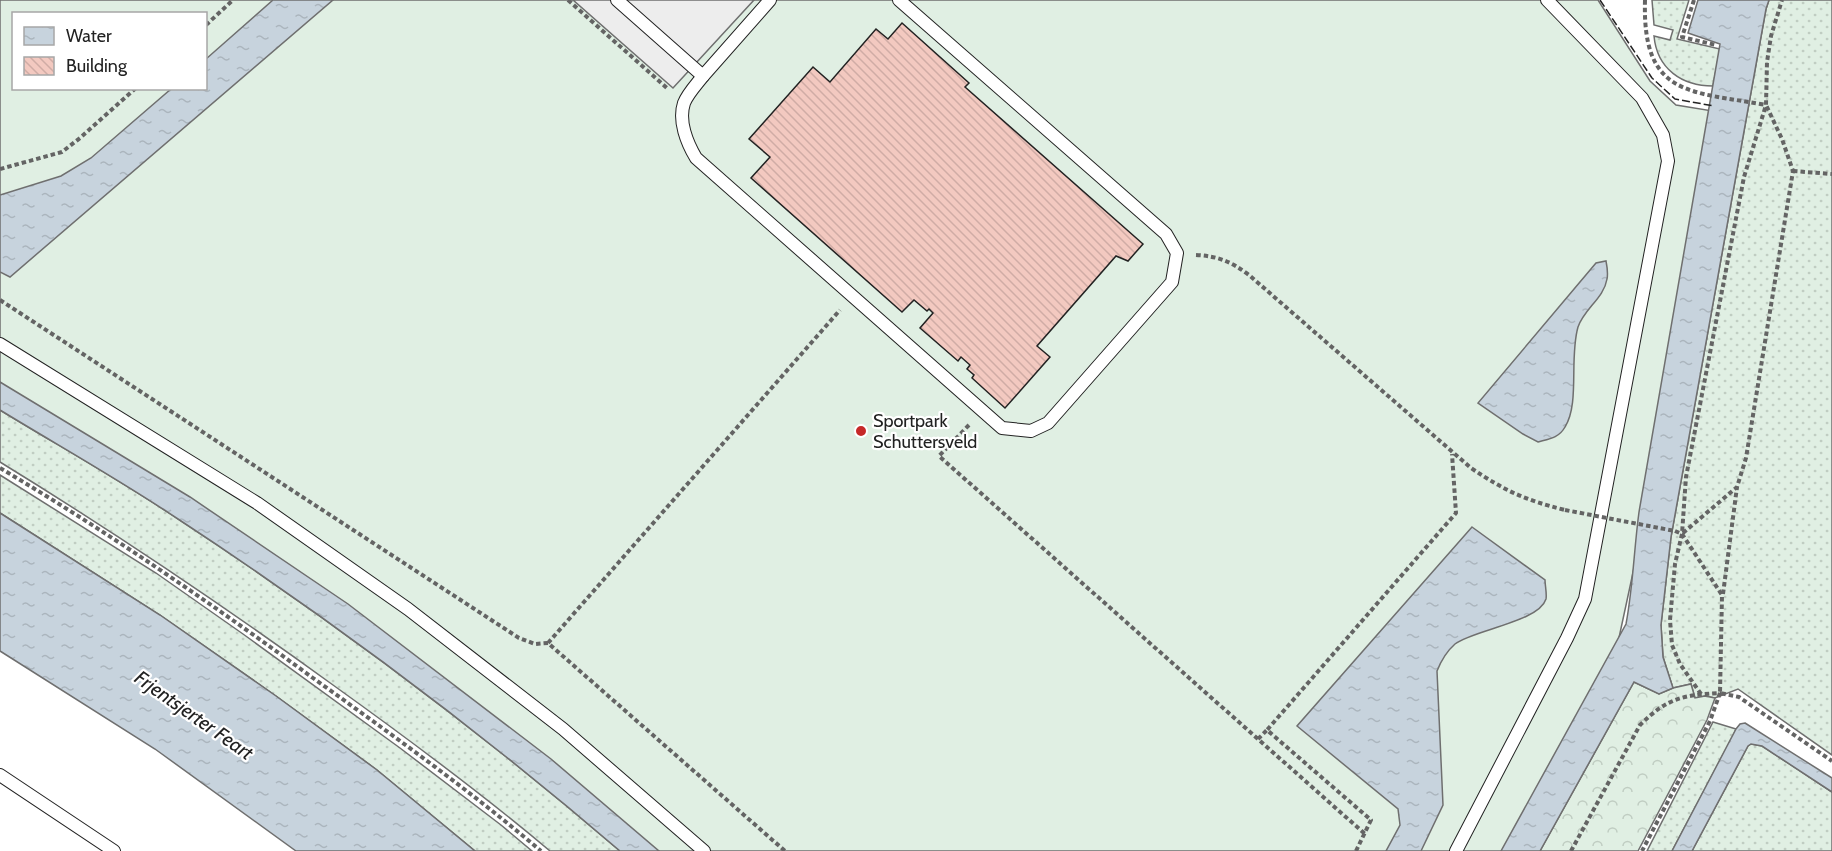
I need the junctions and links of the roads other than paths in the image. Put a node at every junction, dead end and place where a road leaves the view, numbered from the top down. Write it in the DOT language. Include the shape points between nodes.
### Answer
graph roads {
  1 [pos="617,0"];
  2 [pos="770,0"];
  3 [pos="899,0"];
  4 [pos="1547,0"];
  5 [pos="703,75"];
  6 [pos="0,344"];
  7 [pos="0,775"];
  8 [pos="114,851"];
  9 [pos="704,851"];
  10 [pos="1456,851"];
  1 -- 5 [label="lane"];
  2 -- 5 [label="lane"];
  3 -- 5 [label="lane" via="1166,234 1177,253 1172,282 1048,423 1031,431 1002,428 696,158 687,143 684,105"];
  4 -- 10 [label="lane" via="1642,98 1663,135 1668,161 1585,599"];
  6 -- 9 [label="lane" via="257,503 408,609 562,729"];
  7 -- 8 [label="lane"];
}
